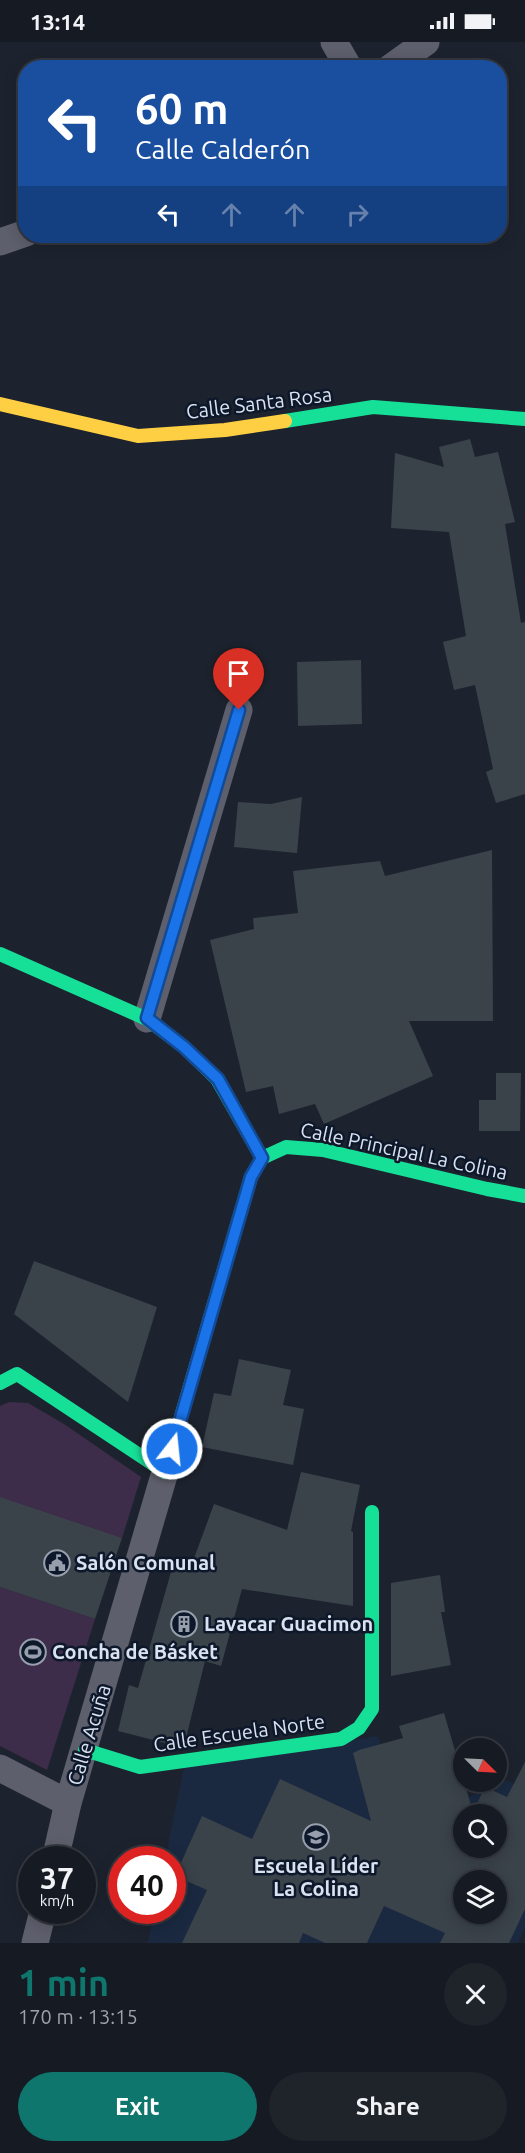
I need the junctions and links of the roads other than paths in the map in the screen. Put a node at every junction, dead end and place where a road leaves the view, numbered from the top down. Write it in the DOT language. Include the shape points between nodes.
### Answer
graph roads {
  1 [pos="334,42"];
  2 [pos="426,42"];
  3 [pos="344,60"];
  4 [pos="401,60"];
  5 [pos="18,236"];
  6 [pos="0,242"];
  7 [pos="0,404"];
  8 [pos="525,419"];
  9 [pos="239,710"];
  10 [pos="0,954"];
  11 [pos="147,1018"];
  12 [pos="262,1158"];
  13 [pos="525,1196"];
  14 [pos="6,1372"];
  15 [pos="165,1472"];
  16 [pos="372,1512"];
  17 [pos="85,1750"];
  18 [pos="0,1768"];
  19 [pos="68,1803"];
  20 [pos="58,1846"];
  21 [pos="40,1924"];
  22 [pos="35,1943"];
  1 -- 3 [label="street"];
  2 -- 4 [label="street"];
  5 -- 6 [label="street"];
  7 -- 8 [label="street, Calle Santa Rosa" via="138,436 225,430 373,407"];
  9 -- 11 [label="street"];
  10 -- 11 [label="street"];
  11 -- 12 [label="street" via="218,1079"];
  12 -- 13 [label="street, Calle Principal La Colina" via="286,1147 323,1150"];
  12 -- 15 [label="street" via="251,1177"];
  14 -- 15 [label="street"];
  15 -- 17 [label="street, Calle Acuña"];
  16 -- 17 [label="street, Calle Escuela Norte" via="372,1710 359,1728 340,1739 140,1767"];
  17 -- 19 [label="street, Calle Acuña"];
  18 -- 19 [label="street"];
  19 -- 20 [label="street, Calle Acuña"];
  21 -- 22 [label="street"];
}
